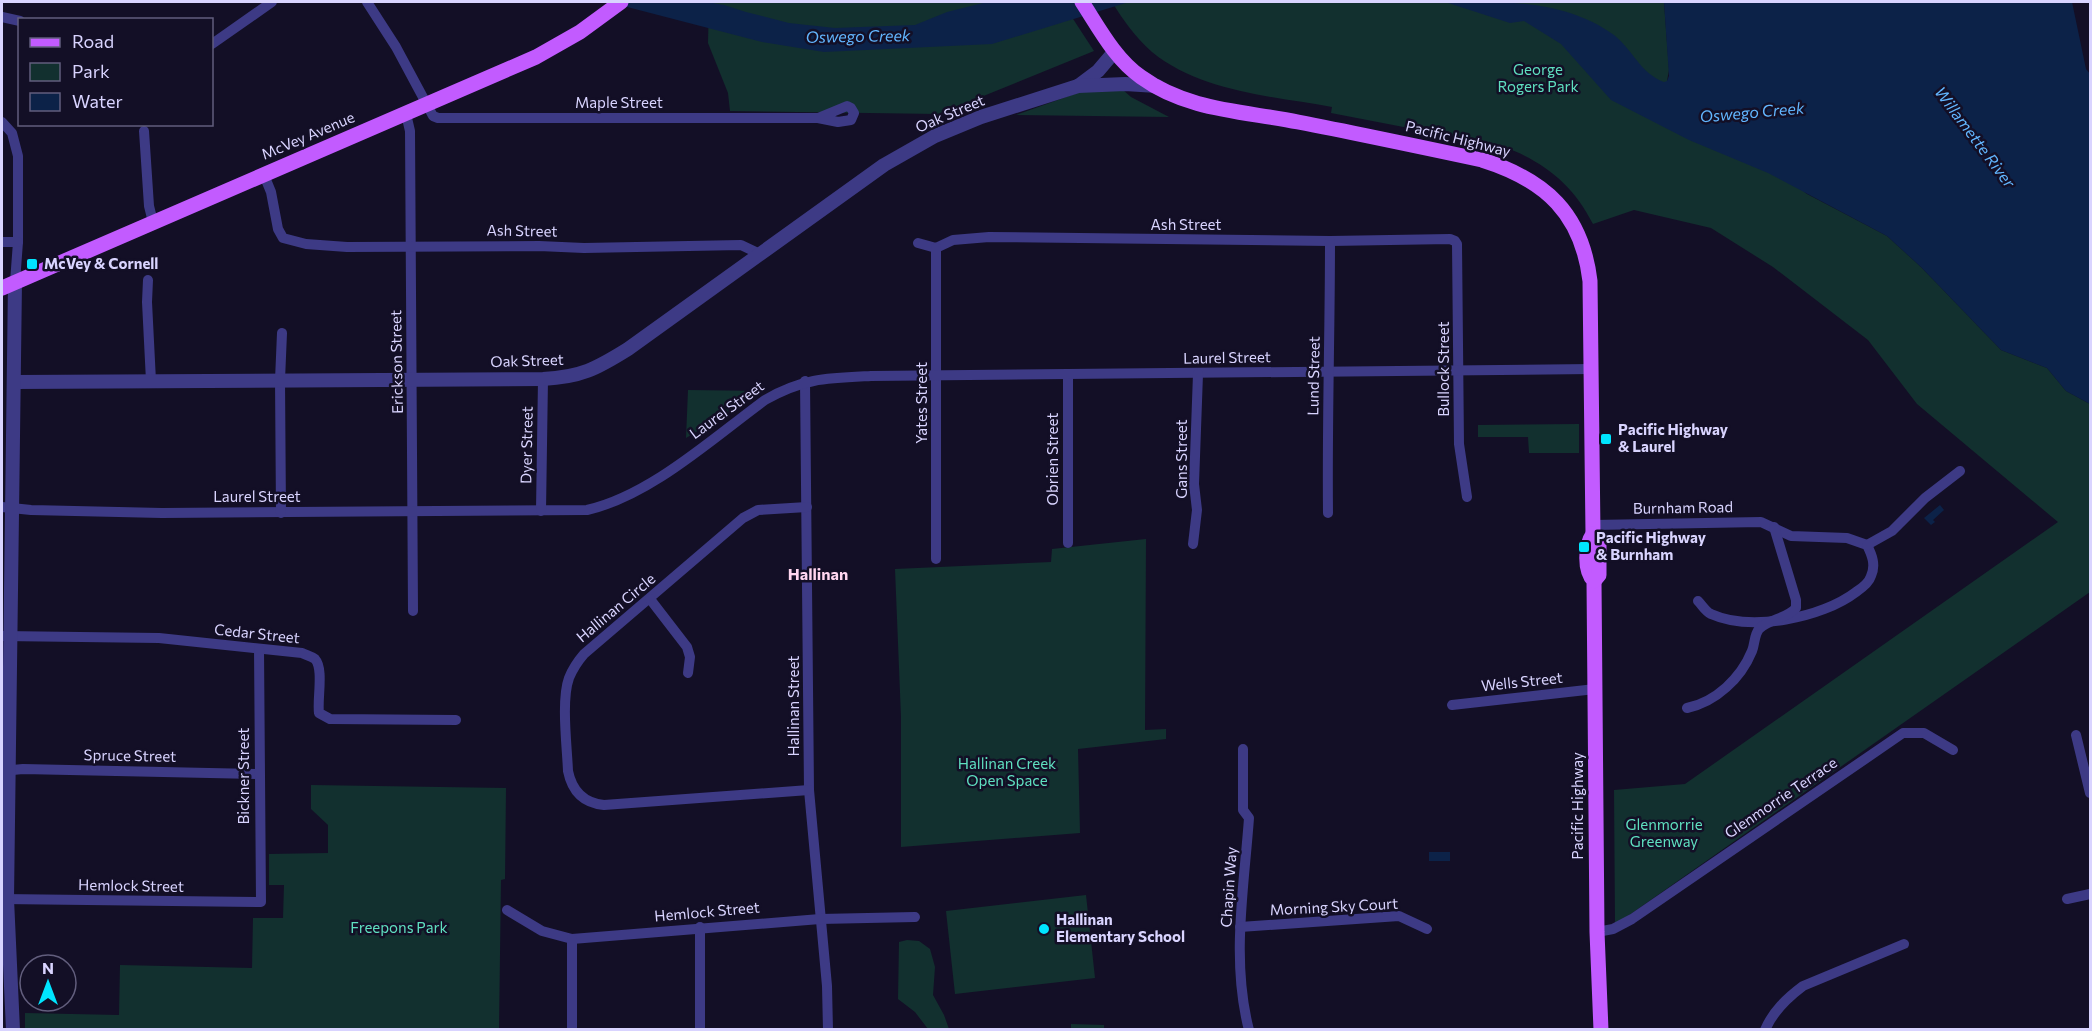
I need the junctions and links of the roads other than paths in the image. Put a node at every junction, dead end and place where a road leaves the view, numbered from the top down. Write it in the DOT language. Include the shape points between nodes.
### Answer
graph roads {
  1 [pos="272,2"];
  2 [pos="367,2"];
  3 [pos="621,2"];
  4 [pos="1082,2"];
  5 [pos="2,17"];
  6 [pos="18,21"];
  7 [pos="213,43"];
  8 [pos="1111,46"];
  9 [pos="1078,86"];
  10 [pos="1158,87"];
  11 [pos="426,104"];
  12 [pos="406,114"];
  13 [pos="818,118"];
  14 [pos="3,123"];
  15 [pos="144,131"];
  16 [pos="264,175"];
  17 [pos="153,222"];
  18 [pos="1330,240"];
  19 [pos="1455,241"];
  20 [pos="2,242"];
  21 [pos="18,242"];
  22 [pos="918,243"];
  23 [pos="411,246"];
  24 [pos="936,248"];
  25 [pos="760,254"];
  26 [pos="148,280"];
  27 [pos="8,285"];
  28 [pos="282,333"];
  29 [pos="1592,369"];
  30 [pos="1330,371"];
  31 [pos="1459,371"];
  32 [pos="1068,374"];
  33 [pos="1198,374"];
  34 [pos="937,376"];
  35 [pos="412,379"];
  36 [pos="543,379"];
  37 [pos="280,380"];
  38 [pos="151,381"];
  39 [pos="805,381"];
  40 [pos="8,382"];
  41 [pos="1960,471"];
  42 [pos="1467,497"];
  43 [pos="7,507"];
  44 [pos="807,507"];
  45 [pos="413,511"];
  46 [pos="541,511"];
  47 [pos="281,513"];
  48 [pos="1328,513"];
  49 [pos="1774,527"];
  50 [pos="1593,529"];
  51 [pos="1068,543"];
  52 [pos="1193,544"];
  53 [pos="1867,545"];
  54 [pos="936,559"];
  55 [pos="650,599"];
  56 [pos="1698,601"];
  57 [pos="413,611"];
  58 [pos="1773,621"];
  59 [pos="6,636"];
  60 [pos="259,649"];
  61 [pos="688,673"];
  62 [pos="1595,690"];
  63 [pos="1452,705"];
  64 [pos="1687,708"];
  65 [pos="456,720"];
  66 [pos="2076,735"];
  67 [pos="1243,749"];
  68 [pos="1953,750"];
  69 [pos="5,771"];
  70 [pos="259,774"];
  71 [pos="809,790"];
  72 [pos="2091,793"];
  73 [pos="2091,894"];
  74 [pos="4,899"];
  75 [pos="2067,899"];
  76 [pos="261,902"];
  77 [pos="507,910"];
  78 [pos="915,917"];
  79 [pos="820,919"];
  80 [pos="700,927"];
  81 [pos="1240,927"];
  82 [pos="1427,929"];
  83 [pos="1597,932"];
  84 [pos="572,939"];
  85 [pos="1904,944"];
  86 [pos="2,1029"];
  87 [pos="13,1029"];
  88 [pos="572,1029"];
  89 [pos="700,1029"];
  90 [pos="828,1029"];
  91 [pos="1249,1029"];
  92 [pos="1601,1029"];
  93 [pos="1765,1029"];
  1 -- 7 [label="street"];
  2 -- 11 [label="street"];
  3 -- 11 [label="main road, McVey Avenue" via="552,49"];
  4 -- 8 [label="main road, Pacific Highway"];
  5 -- 6 [label="street"];
  8 -- 9 [label="street, Oak Street" via="1098,71"];
  8 -- 10 [label="main road, Pacific Highway" via="1141,77"];
  9 -- 10 [label="street, Oak Street"];
  9 -- 25 [label="street, Oak Street" via="935,136 885,165"];
  10 -- 29 [label="main road, Pacific Highway" via="1218,110 1296,121 1482,160 1528,178 1558,204 1583,247 1590,281"];
  11 -- 12 [label="main road, McVey Avenue"];
  11 -- 13 [label="street, Maple Street" via="433,116 449,120"];
  12 -- 16 [label="main road, McVey Avenue"];
  12 -- 23 [label="street, Erickson Street" via="410,131"];
  14 -- 21 [label="street" via="12,133 18,156"];
  15 -- 17 [label="street"];
  16 -- 17 [label="main road, McVey Avenue"];
  16 -- 23 [label="street, Ash Street" via="283,238 347,247"];
  17 -- 27 [label="main road, McVey Avenue"];
  18 -- 19 [label="street, Ash Street"];
  18 -- 24 [label="street, Ash Street" via="989,237 953,240"];
  18 -- 30 [label="street, Lund Street"];
  19 -- 31 [label="street, Bullock Street"];
  20 -- 21 [label="street"];
  21 -- 27 [label="street"];
  22 -- 24 [label="street"];
  23 -- 25 [label="street, Ash Street" via="741,245"];
  23 -- 35 [label="street, Erickson Street"];
  24 -- 34 [label="street, Yates Street"];
  25 -- 36 [label="street, Oak Street" via="606,363 576,376"];
  26 -- 38 [label="street"];
  27 -- 40 [label="street"];
  28 -- 37 [label="street"];
  29 -- 31 [label="street, Laurel Street"];
  29 -- 50 [label="main road, Pacific Highway"];
  30 -- 31 [label="street, Laurel Street"];
  30 -- 33 [label="street, Laurel Street"];
  30 -- 48 [label="street, Lund Street"];
  31 -- 42 [label="street, Bullock Street" via="1459,444"];
  32 -- 33 [label="street, Laurel Street"];
  32 -- 34 [label="street, Laurel Street"];
  32 -- 51 [label="street, Obrien Street"];
  33 -- 52 [label="street, Gans Street"];
  34 -- 39 [label="street, Laurel Street"];
  34 -- 54 [label="street, Yates Street"];
  35 -- 36 [label="street, Oak Street"];
  35 -- 37 [label="street, Oak Street"];
  35 -- 45 [label="street, Erickson Street"];
  36 -- 46 [label="street, Dyer Street"];
  37 -- 38 [label="street, Oak Street"];
  37 -- 47 [label="street"];
  38 -- 40 [label="street, Oak Street"];
  39 -- 44 [label="street, Hallinan Street"];
  39 -- 46 [label="street, Laurel Street" via="765,399 675,468 617,500 586,510"];
  40 -- 43 [label="street"];
  41 -- 53 [label="street" via="1892,531"];
  43 -- 47 [label="street, Laurel Street"];
  43 -- 59 [label="street"];
  44 -- 55 [label="street, Hallinan Circle" via="758,510 743,518"];
  44 -- 71 [label="street, Hallinan Street"];
  45 -- 46 [label="street, Laurel Street"];
  45 -- 47 [label="street, Laurel Street"];
  45 -- 57 [label="street, Erickson Street"];
  49 -- 50 [label="street, Burnham Road" via="1761,522"];
  49 -- 53 [label="street, Burnham Road" via="1791,536 1847,538"];
  49 -- 58 [label="street" via="1797,604 1792,612"];
  50 -- 62 [label="main road, Pacific Highway" via="1599,541 1599,575 1594,581"];
  53 -- 58 [label="street" via="1873,560 1871,578 1848,599 1800,617"];
  55 -- 61 [label="street" via="687,646"];
  55 -- 71 [label="street, Hallinan Circle" via="584,654 569,677 568,771 576,792 588,801 604,805"];
  56 -- 58 [label="street" via="1709,613 1726,618"];
  58 -- 64 [label="street" via="1757,632 1753,650 1729,684 1711,700"];
  59 -- 60 [label="street, Cedar Street" via="159,638"];
  59 -- 69 [label="street"];
  60 -- 65 [label="street, Cedar Street" via="312,657 319,669 319,713 330,719"];
  60 -- 70 [label="street, Bickner Street"];
  62 -- 63 [label="street, Wells Street"];
  62 -- 83 [label="main road, Pacific Highway"];
  66 -- 72 [label="street"];
  67 -- 81 [label="street, Chapin Way" via="1243,810 1249,818"];
  68 -- 83 [label="street, Glenmorrie Terrace" via="1924,733 1903,733 1632,919"];
  69 -- 70 [label="street, Spruce Street"];
  69 -- 74 [label="street"];
  70 -- 76 [label="street, Bickner Street"];
  71 -- 79 [label="street, Hallinan Street"];
  73 -- 75 [label="street"];
  74 -- 76 [label="street, Hemlock Street"];
  74 -- 87 [label="street"];
  77 -- 84 [label="street, Hemlock Street" via="542,931"];
  78 -- 79 [label="street, Hemlock Street"];
  79 -- 80 [label="street, Hemlock Street"];
  79 -- 90 [label="street, Hallinan Street"];
  80 -- 84 [label="street, Hemlock Street"];
  80 -- 89 [label="street"];
  81 -- 82 [label="street, Morning Sky Court" via="1399,916"];
  81 -- 91 [label="street, Chapin Way" via="1240,974"];
  83 -- 92 [label="main road, Pacific Highway"];
  84 -- 88 [label="street"];
  85 -- 93 [label="street" via="1803,986 1784,1002"];
  86 -- 87 [label="street"];
}
